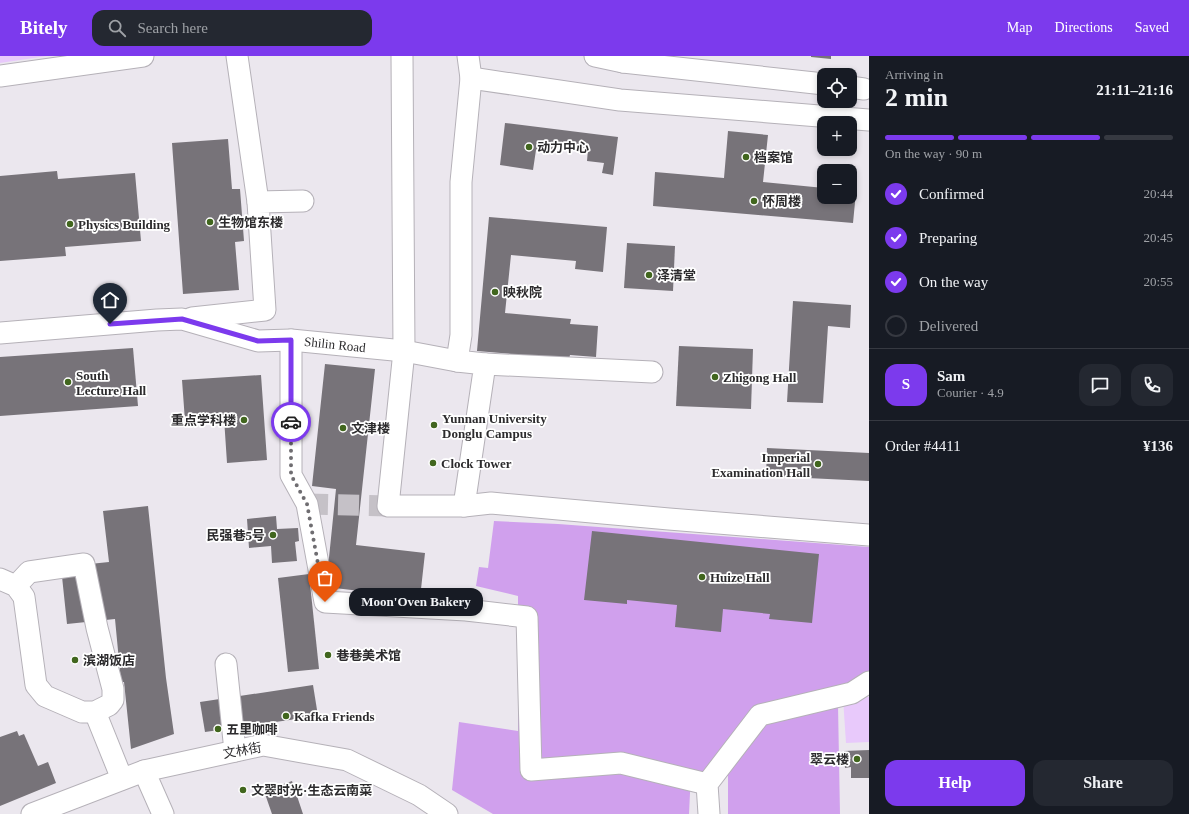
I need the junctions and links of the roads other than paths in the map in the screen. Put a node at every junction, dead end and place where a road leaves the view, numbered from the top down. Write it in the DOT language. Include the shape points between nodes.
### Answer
graph roads {
  1 [pos="143,56"];
  2 [pos="237,56"];
  3 [pos="402,56"];
  4 [pos="468,56"];
  5 [pos="595,56"];
  6 [pos="623,59"];
  7 [pos="0,76"];
  8 [pos="471,78"];
  9 [pos="817,83"];
  10 [pos="869,120"];
  11 [pos="303,201"];
  12 [pos="258,202"];
  13 [pos="182,319"];
  14 [pos="0,333"];
  15 [pos="291,340"];
  16 [pos="404,351"];
  17 [pos="456,361"];
  18 [pos="485,364"];
  19 [pos="652,372"];
  20 [pos="464,506"];
  21 [pos="869,535"];
  22 [pos="8,582"];
  23 [pos="226,664"];
  24 [pos="869,682"];
  25 [pos="95,712"];
  26 [pos="236,751"];
  27 [pos="146,777"];
  28 [pos="122,779"];
  29 [pos="707,784"];
  30 [pos="32,814"];
  31 [pos="67,814"];
  32 [pos="163,814"];
  33 [pos="428,814"];
  34 [pos="447,814"];
  35 [pos="709,814"];
  1 -- 7 [label="street"];
  2 -- 12 [label="street"];
  3 -- 16 [label="street"];
  4 -- 8 [label="street"];
  5 -- 6 [label="street"];
  6 -- 9 [label="street"];
  8 -- 10 [label="street" via="620,100"];
  8 -- 17 [label="street" via="461,182 461,335"];
  11 -- 12 [label="street"];
  12 -- 13 [label="street" via="265,310"];
  13 -- 14 [label="street, Shilin Road"];
  13 -- 15 [label="street, Shilin Road" via="258,341"];
  15 -- 16 [label="street, Shilin Road"];
  15 -- 29 [label="street" via="291,475 307,504 325,602 466,610 527,617 531,770 621,763"];
  16 -- 17 [label="street, Shilin Road"];
  16 -- 20 [label="street" via="388,506"];
  17 -- 18 [label="street, Shilin Road"];
  18 -- 19 [label="street, Shilin Road"];
  18 -- 20 [label="street"];
  20 -- 21 [label="street" via="491,503"];
  22 -- 25 [label="street" via="24,597 36,685 45,696 82,712"];
  22 -- 25 [label="street" via="29,572 84,564 113,689 113,700"];
  23 -- 26 [label="street"];
  24 -- 29 [label="street" via="852,693 760,715"];
  25 -- 28 [label="street"];
  26 -- 27 [label="street, 文林街"];
  26 -- 34 [label="street, 文林街" via="263,745 347,760 419,795"];
  27 -- 28 [label="street, 文林街"];
  27 -- 31 [label="street, 文林街"];
  27 -- 32 [label="street"];
  27 -- 33 [label="street, 文林街" via="262,756 345,770"];
  28 -- 30 [label="street, 文林街"];
  29 -- 35 [label="street"];
}
